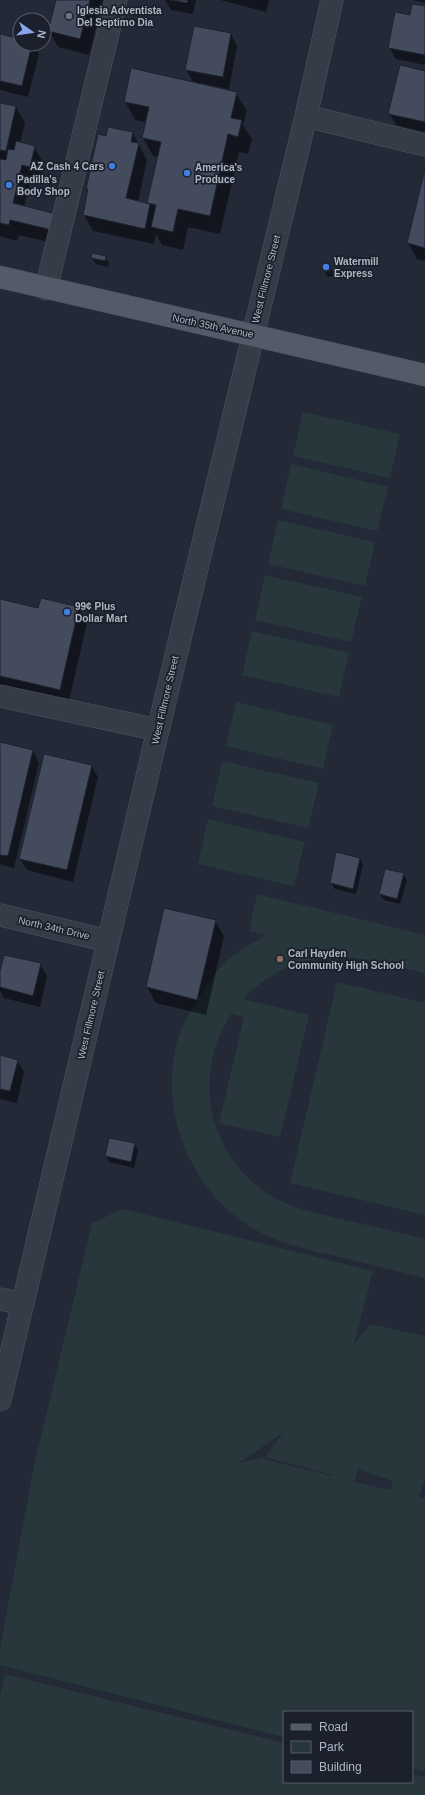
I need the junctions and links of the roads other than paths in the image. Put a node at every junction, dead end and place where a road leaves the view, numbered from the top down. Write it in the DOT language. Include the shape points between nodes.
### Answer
graph roads {
  1 [pos="116,0"];
  2 [pos="332,0"];
  3 [pos="306,116"];
  4 [pos="425,145"];
  5 [pos="0,278"];
  6 [pos="46,289"];
  7 [pos="252,335"];
  8 [pos="425,376"];
  9 [pos="0,696"];
  10 [pos="158,730"];
  11 [pos="0,915"];
  12 [pos="108,941"];
  13 [pos="0,1299"];
  14 [pos="22,1304"];
  15 [pos="0,1400"];
  1 -- 6 [label="street"];
  2 -- 3 [label="street, West Fillmore Street"];
  3 -- 4 [label="street"];
  3 -- 7 [label="street, West Fillmore Street"];
  5 -- 6 [label="main road, North 35th Avenue"];
  6 -- 7 [label="main road, North 35th Avenue"];
  7 -- 8 [label="main road, North 35th Avenue"];
  7 -- 10 [label="street, West Fillmore Street"];
  9 -- 10 [label="street"];
  10 -- 12 [label="street, West Fillmore Street"];
  11 -- 12 [label="street, North 34th Drive"];
  12 -- 14 [label="street, West Fillmore Street"];
  13 -- 14 [label="street"];
  14 -- 15 [label="street, West Fillmore Street"];
}
